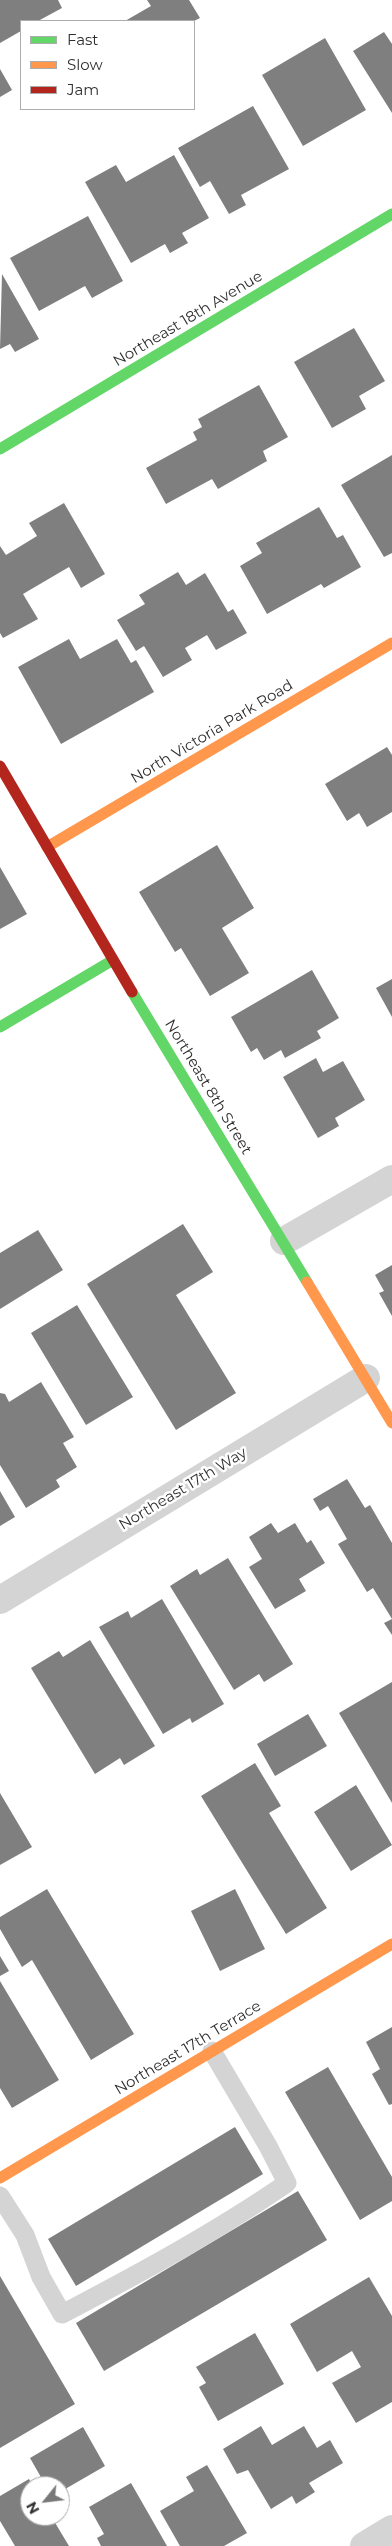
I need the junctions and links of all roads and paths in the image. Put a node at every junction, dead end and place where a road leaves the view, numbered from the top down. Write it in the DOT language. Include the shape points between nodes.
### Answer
graph roads {
  1 [pos="392,214"];
  2 [pos="0,449"];
  3 [pos="392,643"];
  4 [pos="0,766"];
  5 [pos="48,847"];
  6 [pos="114,960"];
  7 [pos="0,1027"];
  8 [pos="392,1179"];
  9 [pos="284,1241"];
  10 [pos="366,1378"];
  11 [pos="392,1423"];
  12 [pos="0,1600"];
  13 [pos="392,1944"];
  14 [pos="212,2051"];
  15 [pos="0,2178"];
  16 [pos="0,2196"];
  17 [pos="392,2529"];
  18 [pos="364,2546"];
  1 -- 2 [label="street, Northeast 18th Avenue"];
  3 -- 5 [label="street, North Victoria Park Road"];
  4 -- 5 [label="street, Northeast 8th Street"];
  5 -- 6 [label="street, Northeast 8th Street"];
  6 -- 7 [label="street"];
  6 -- 9 [label="street, Northeast 8th Street"];
  8 -- 9 [label="street"];
  9 -- 10 [label="street, Northeast 8th Street"];
  10 -- 11 [label="street, Northeast 8th Street"];
  10 -- 12 [label="street, Northeast 17th Way"];
  13 -- 14 [label="street, Northeast 17th Terrace"];
  14 -- 15 [label="street, Northeast 17th Terrace"];
  14 -- 16 [label="lane" via="287,2183 266,2198 133,2277 62,2314 41,2277 25,2235"];
  17 -- 18 [label="street"];
}
